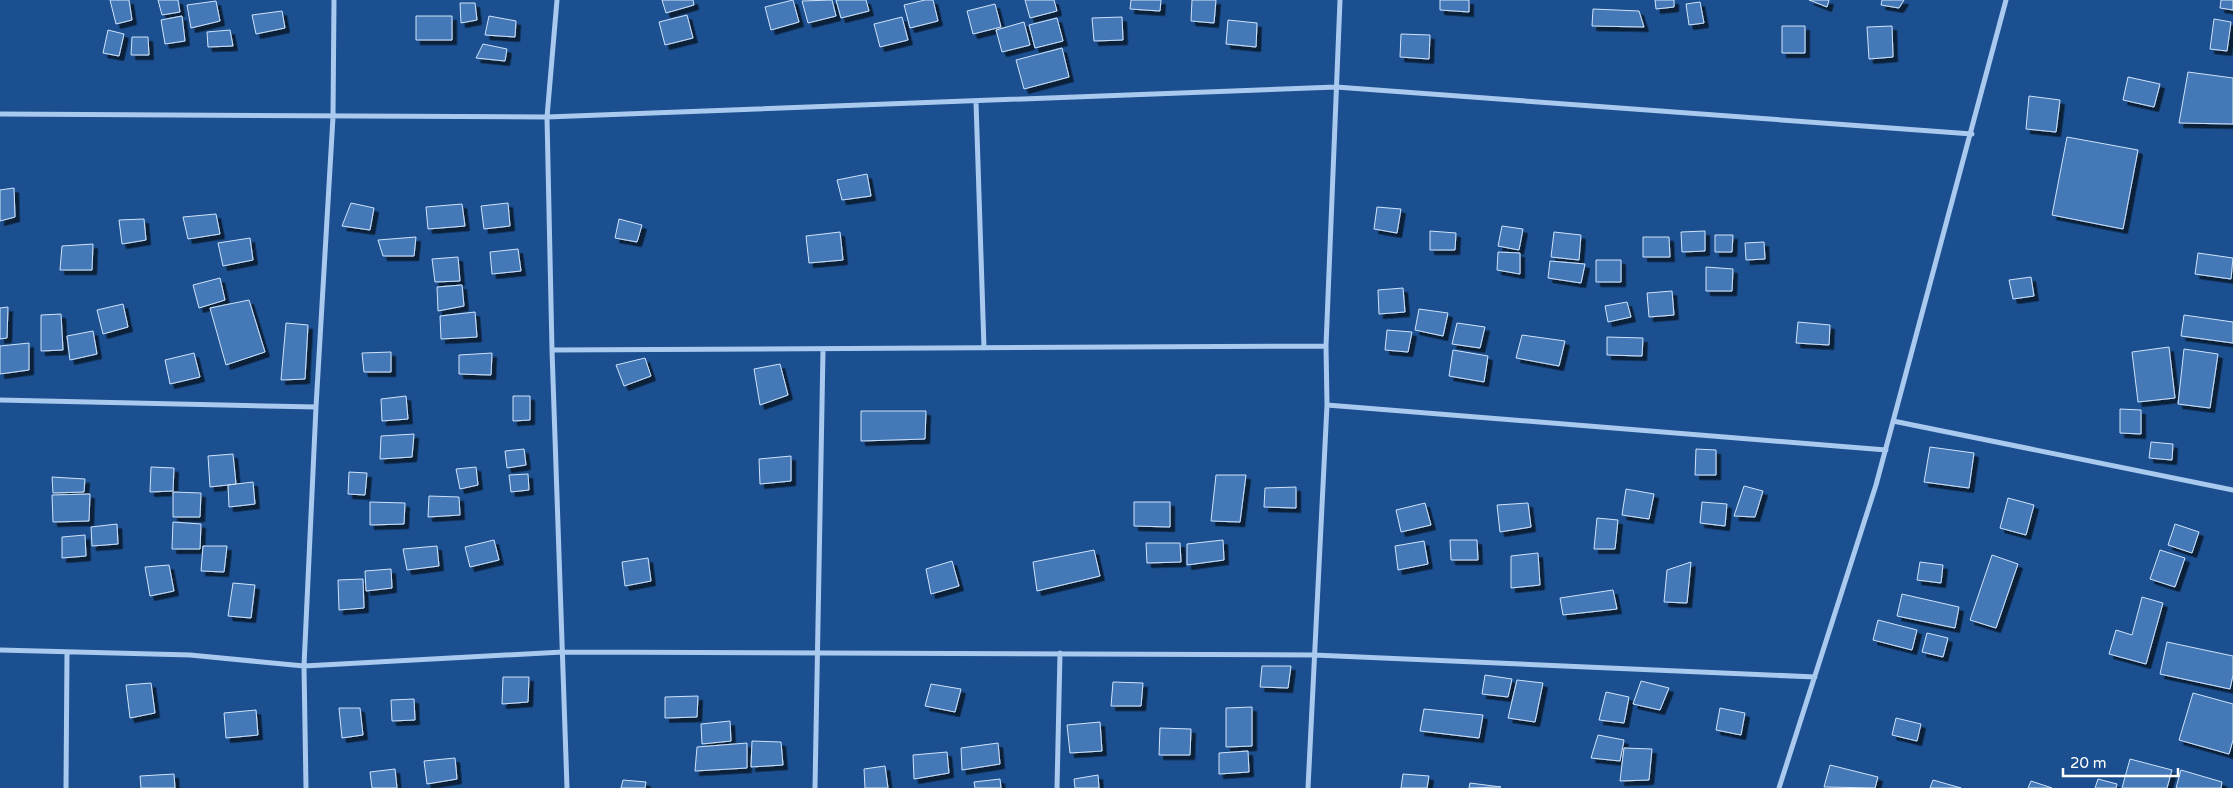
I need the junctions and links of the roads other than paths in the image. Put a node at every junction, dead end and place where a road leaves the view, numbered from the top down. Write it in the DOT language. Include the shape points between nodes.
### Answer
graph roads {
  1 [pos="334,0"];
  2 [pos="556,0"];
  3 [pos="1340,0"];
  4 [pos="2006,0"];
  5 [pos="1336,87"];
  6 [pos="976,102"];
  7 [pos="0,114"];
  8 [pos="333,117"];
  9 [pos="546,118"];
  10 [pos="1972,134"];
  11 [pos="1326,346"];
  12 [pos="984,348"];
  13 [pos="552,350"];
  14 [pos="823,350"];
  15 [pos="0,400"];
  16 [pos="1328,405"];
  17 [pos="316,407"];
  18 [pos="1893,421"];
  19 [pos="1886,450"];
  20 [pos="2233,490"];
  21 [pos="0,650"];
  22 [pos="68,652"];
  23 [pos="563,652"];
  24 [pos="817,653"];
  25 [pos="1060,653"];
  26 [pos="1314,655"];
  27 [pos="304,666"];
  28 [pos="1814,677"];
  29 [pos="66,788"];
  30 [pos="306,788"];
  31 [pos="567,788"];
  32 [pos="815,788"];
  33 [pos="1057,788"];
  34 [pos="1308,788"];
  35 [pos="1779,788"];
  1 -- 8 [label="street"];
  2 -- 9 [label="street"];
  3 -- 5 [label="street"];
  4 -- 10 [label="street"];
  5 -- 6 [label="street"];
  5 -- 10 [label="street"];
  5 -- 11 [label="street"];
  6 -- 9 [label="street"];
  6 -- 12 [label="street"];
  7 -- 8 [label="street"];
  8 -- 9 [label="street"];
  8 -- 17 [label="street"];
  9 -- 13 [label="street"];
  10 -- 18 [label="street"];
  11 -- 12 [label="street"];
  11 -- 16 [label="street"];
  12 -- 14 [label="street"];
  13 -- 14 [label="street"];
  13 -- 23 [label="street"];
  14 -- 24 [label="street"];
  15 -- 17 [label="street"];
  16 -- 19 [label="street"];
  16 -- 26 [label="street"];
  17 -- 27 [label="street"];
  18 -- 19 [label="street"];
  18 -- 20 [label="street"];
  19 -- 28 [label="street"];
  21 -- 22 [label="street"];
  22 -- 27 [label="street" via="190,655"];
  22 -- 29 [label="street"];
  23 -- 24 [label="street"];
  23 -- 27 [label="street"];
  23 -- 31 [label="street"];
  24 -- 25 [label="street"];
  24 -- 32 [label="street"];
  25 -- 26 [label="street"];
  25 -- 33 [label="street"];
  26 -- 28 [label="street"];
  26 -- 34 [label="street"];
  27 -- 30 [label="street"];
  28 -- 35 [label="street"];
}
